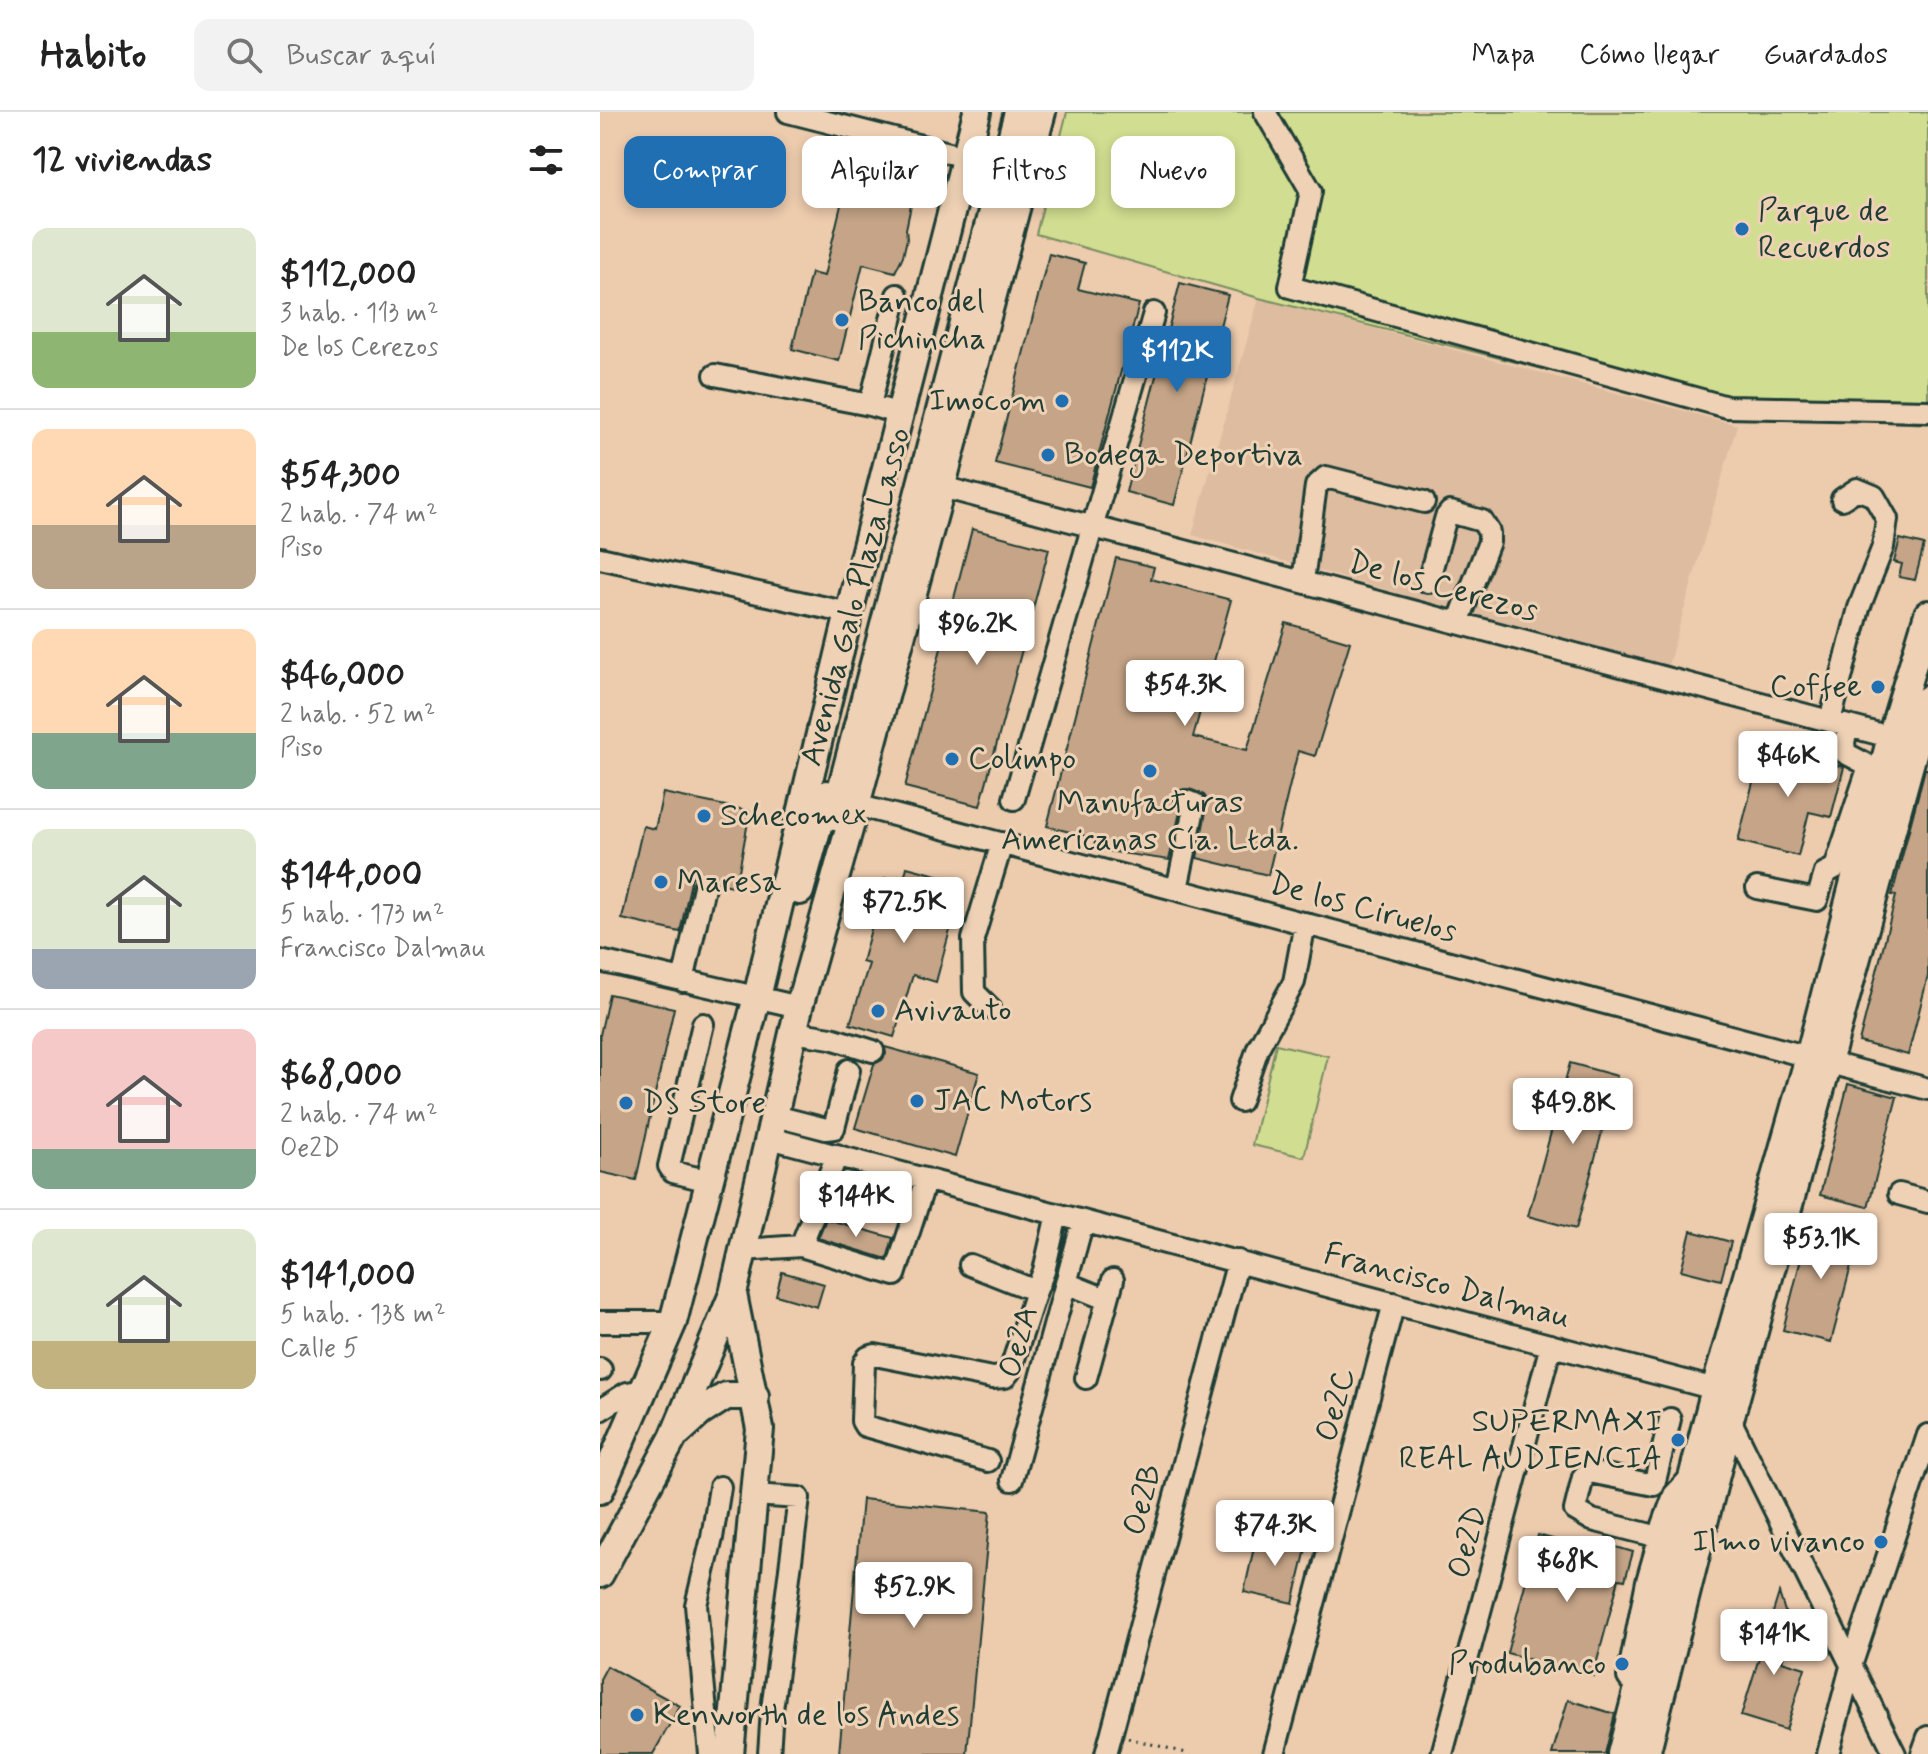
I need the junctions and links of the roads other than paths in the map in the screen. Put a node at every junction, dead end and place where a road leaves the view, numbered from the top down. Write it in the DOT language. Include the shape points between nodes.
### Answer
graph roads {
  1 [pos="788,112"];
  2 [pos="977,112"];
  3 [pos="1001,112"];
  4 [pos="1018,112"];
  5 [pos="1042,112"];
  6 [pos="1265,112"];
  7 [pos="971,136"];
  8 [pos="963,156"];
  9 [pos="963,165"];
  10 [pos="897,295"];
  11 [pos="1154,313"];
  12 [pos="715,375"];
  13 [pos="870,405"];
  14 [pos="1928,411"];
  15 [pos="900,414"];
  16 [pos="942,487"];
  17 [pos="1842,499"];
  18 [pos="1424,502"];
  19 [pos="1092,525"];
  20 [pos="600,558"];
  21 [pos="1303,581"];
  22 [pos="1428,582"];
  23 [pos="849,613"];
  24 [pos="1928,614"];
  25 [pos="1458,623"];
  26 [pos="1928,699"];
  27 [pos="1839,724"];
  28 [pos="1911,743"];
  29 [pos="1014,799"];
  30 [pos="1186,801"];
  31 [pos="856,805"];
  32 [pos="1002,843"];
  33 [pos="704,887"];
  34 [pos="1757,888"];
  35 [pos="1177,889"];
  36 [pos="1305,923"];
  37 [pos="600,961"];
  38 [pos="683,981"];
  39 [pos="757,997"];
  40 [pos="990,1008"];
  41 [pos="796,1020"];
  42 [pos="703,1024"];
  43 [pos="873,1051"];
  44 [pos="1819,1060"];
  45 [pos="849,1070"];
  46 [pos="1928,1089"];
  47 [pos="1240,1101"];
  48 [pos="772,1127"];
  49 [pos="837,1155"];
  50 [pos="926,1179"];
  51 [pos="709,1181"];
  52 [pos="1899,1194"];
  53 [pos="1928,1202"];
  54 [pos="1057,1214"];
  55 [pos="1083,1221"];
  56 [pos="801,1246"];
  57 [pos="743,1250"];
  58 [pos="1238,1261"];
  59 [pos="970,1265"];
  60 [pos="1066,1283"];
  61 [pos="1036,1291"];
  62 [pos="733,1294"];
  63 [pos="1394,1303"];
  64 [pos="600,1322"];
  65 [pos="673,1322"];
  66 [pos="1551,1345"];
  67 [pos="1086,1378"];
  68 [pos="1715,1389"];
  69 [pos="644,1390"];
  70 [pos="755,1396"];
  71 [pos="600,1410"];
  72 [pos="1670,1419"];
  73 [pos="1730,1419"];
  74 [pos="1928,1435"];
  75 [pos="673,1438"];
  76 [pos="988,1461"];
  77 [pos="1693,1475"];
  78 [pos="1012,1480"];
  79 [pos="720,1487"];
  80 [pos="600,1490"];
  81 [pos="753,1495"];
  82 [pos="1659,1537"];
  83 [pos="600,1574"];
  84 [pos="1656,1581"];
  85 [pos="1852,1663"];
  86 [pos="1928,1737"];
  87 [pos="710,1754"];
  88 [pos="730,1754"];
  89 [pos="769,1754"];
  90 [pos="1106,1754"];
  91 [pos="1274,1754"];
  92 [pos="1442,1754"];
  93 [pos="1621,1754"];
  94 [pos="1646,1754"];
  95 [pos="1828,1754"];
  96 [pos="1895,1754"];
  97 [pos="1922,1754"];
  1 -- 8 [label="street"];
  2 -- 7 [label="main road, Avenida Galo Plaza Lasso"];
  3 -- 39 [label="main road, Avenida Galo Plaza Lasso" via="782,957"];
  4 -- 41 [label="main road, Avenida Galo Plaza Lasso" via="796,960"];
  5 -- 16 [label="main road, Avenida Galo Plaza Lasso"];
  6 -- 14 [label="street" via="1311,191 1290,287 1727,407"];
  9 -- 15 [label="main road, Avenida Galo Plaza Lasso"];
  10 -- 13 [label="street"];
  11 -- 19 [label="street"];
  12 -- 13 [label="street"];
  13 -- 15 [label="street"];
  15 -- 23 [label="main road, Avenida Galo Plaza Lasso"];
  16 -- 19 [label="street, De los Cerezos"];
  16 -- 31 [label="main road, Avenida Galo Plaza Lasso"];
  17 -- 27 [label="street" via="1857,489 1874,496 1887,519 1883,547 1859,608"];
  18 -- 21 [label="street" via="1321,479"];
  19 -- 21 [label="street, De los Cerezos"];
  19 -- 29 [label="street"];
  20 -- 23 [label="street"];
  21 -- 25 [label="street, De los Cerezos"];
  22 -- 25 [label="street" via="1450,512 1482,521 1489,542"];
  23 -- 39 [label="main road, Avenida Galo Plaza Lasso"];
  24 -- 28 [label="main road"];
  25 -- 27 [label="street, De los Cerezos"];
  26 -- 28 [label="main road"];
  27 -- 28 [label="street, De los Cerezos"];
  27 -- 34 [label="street" via="1845,753 1868,769 1835,868 1825,873 1817,900"];
  28 -- 44 [label="main road"];
  30 -- 35 [label="street" via="1195,804"];
  31 -- 32 [label="street, De los Ciruelos"];
  31 -- 41 [label="main road, Avenida Galo Plaza Lasso"];
  32 -- 35 [label="street, De los Ciruelos"];
  32 -- 40 [label="street" via="973,939 974,992"];
  33 -- 38 [label="street"];
  35 -- 36 [label="street, De los Ciruelos"];
  36 -- 44 [label="street, De los Ciruelos"];
  36 -- 47 [label="street" via="1294,982 1258,1048"];
  37 -- 38 [label="street"];
  38 -- 39 [label="street"];
  39 -- 41 [label="street"];
  39 -- 51 [label="main road, Avenida Galo Plaza Lasso"];
  41 -- 43 [label="street"];
  41 -- 48 [label="main road, Avenida Galo Plaza Lasso"];
  42 -- 51 [label="street" via="669,1166 673,1172"];
  44 -- 46 [label="street, De los Ciruelos"];
  44 -- 68 [label="main road"];
  44 -- 73 [label="main road"];
  45 -- 48 [label="street" via="834,1128"];
  48 -- 49 [label="street, Francisco Dalmau"];
  48 -- 57 [label="main road, Avenida Galo Plaza Lasso"];
  49 -- 50 [label="street, Francisco Dalmau"];
  49 -- 56 [label="street"];
  50 -- 54 [label="street, Francisco Dalmau"];
  50 -- 56 [label="street" via="895,1275"];
  51 -- 65 [label="main road, Avenida Galo Plaza Lasso"];
  52 -- 53 [label="street"];
  54 -- 55 [label="street, Francisco Dalmau"];
  54 -- 61 [label="street"];
  55 -- 58 [label="street, Francisco Dalmau"];
  55 -- 60 [label="street, Oe2A"];
  56 -- 57 [label="street"];
  57 -- 62 [label="main road, Avenida Galo Plaza Lasso"];
  58 -- 63 [label="street, Francisco Dalmau"];
  58 -- 90 [label="street, Oe2B"];
  59 -- 61 [label="street"];
  60 -- 67 [label="street" via="1109,1289"];
  60 -- 78 [label="street, Oe2A"];
  61 -- 76 [label="street" via="1005,1377 875,1355 864,1363 865,1426"];
  62 -- 70 [label="main road"];
  62 -- 75 [label="main road, Avenida Galo Plaza Lasso"];
  63 -- 66 [label="street, Francisco Dalmau"];
  63 -- 91 [label="street, Oe2C"];
  64 -- 65 [label="street"];
  65 -- 69 [label="main road, Avenida Galo Plaza Lasso"];
  66 -- 68 [label="street, Francisco Dalmau"];
  66 -- 92 [label="street, Oe2D"];
  68 -- 73 [label="street"];
  68 -- 77 [label="main road"];
  69 -- 71 [label="street" via="627,1393"];
  69 -- 80 [label="main road, Avenida Galo Plaza Lasso"];
  70 -- 75 [label="main road" via="726,1396"];
  70 -- 81 [label="main road" via="760,1429"];
  72 -- 82 [label="street" via="1654,1485 1590,1472 1583,1477 1575,1510 1592,1520"];
  73 -- 85 [label="street"];
  73 -- 94 [label="main road"];
  74 -- 85 [label="street"];
  75 -- 83 [label="main road, Avenida Galo Plaza Lasso"];
  77 -- 82 [label="street" via="1674,1495"];
  77 -- 84 [label="main road"];
  79 -- 87 [label="street" via="696,1605"];
  81 -- 88 [label="main road"];
  81 -- 89 [label="street" via="799,1498"];
  82 -- 84 [label="street"];
  84 -- 93 [label="main road"];
  85 -- 95 [label="street"];
  85 -- 96 [label="street"];
  86 -- 97 [label="street"];
}
